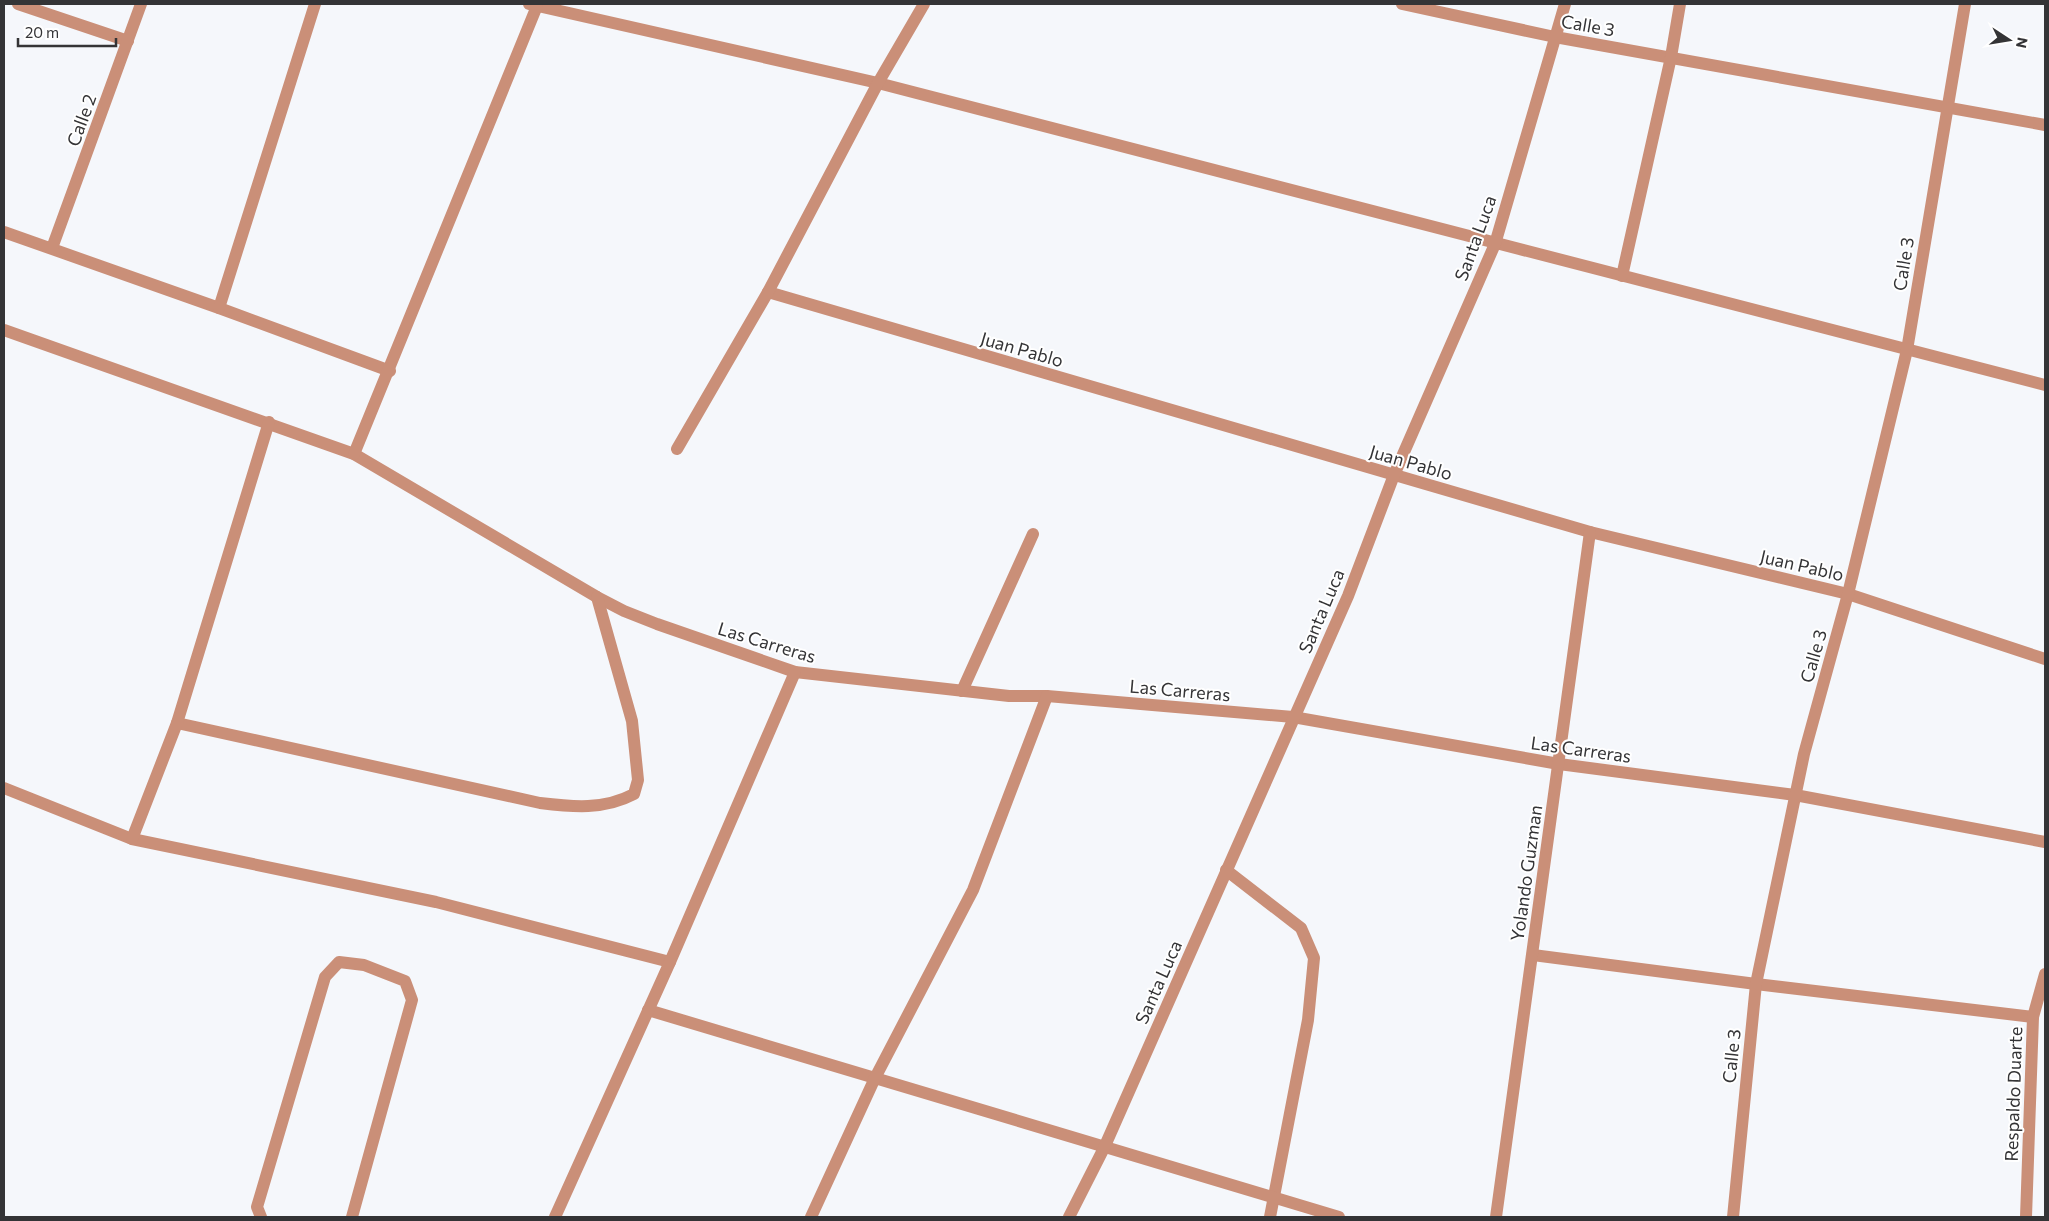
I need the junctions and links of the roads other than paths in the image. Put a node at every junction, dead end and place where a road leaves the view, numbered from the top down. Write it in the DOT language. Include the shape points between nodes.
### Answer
graph roads {
  1 [pos="18,4"];
  2 [pos="141,4"];
  3 [pos="315,4"];
  4 [pos="924,4"];
  5 [pos="1402,4"];
  6 [pos="1565,4"];
  7 [pos="1680,4"];
  8 [pos="1965,4"];
  9 [pos="533,5"];
  10 [pos="1555,37"];
  11 [pos="128,41"];
  12 [pos="1671,57"];
  13 [pos="878,83"];
  14 [pos="1947,108"];
  15 [pos="2045,125"];
  16 [pos="4,232"];
  17 [pos="1495,244"];
  18 [pos="52,248"];
  19 [pos="1622,276"];
  20 [pos="768,292"];
  21 [pos="219,308"];
  22 [pos="4,330"];
  23 [pos="1907,350"];
  24 [pos="390,371"];
  25 [pos="2045,386"];
  26 [pos="269,422"];
  27 [pos="677,449"];
  28 [pos="354,454"];
  29 [pos="1394,476"];
  30 [pos="1590,532"];
  31 [pos="1033,534"];
  32 [pos="1848,594"];
  33 [pos="597,597"];
  34 [pos="2045,659"];
  35 [pos="794,672"];
  36 [pos="962,691"];
  37 [pos="1047,696"];
  38 [pos="1294,717"];
  39 [pos="177,723"];
  40 [pos="1559,764"];
  41 [pos="4,788"];
  42 [pos="1795,794"];
  43 [pos="132,839"];
  44 [pos="2045,842"];
  45 [pos="1226,870"];
  46 [pos="1533,955"];
  47 [pos="670,962"];
  48 [pos="2045,974"];
  49 [pos="1756,984"];
  50 [pos="648,1010"];
  51 [pos="2033,1017"];
  52 [pos="875,1078"];
  53 [pos="1104,1148"];
  54 [pos="1274,1198"];
  55 [pos="261,1217"];
  56 [pos="352,1217"];
  57 [pos="556,1217"];
  58 [pos="811,1217"];
  59 [pos="1069,1217"];
  60 [pos="1270,1217"];
  61 [pos="1339,1217"];
  62 [pos="1496,1217"];
  63 [pos="1733,1217"];
  64 [pos="2026,1217"];
  1 -- 11 [label="street"];
  2 -- 11 [label="street, Calle 2"];
  3 -- 21 [label="street"];
  4 -- 13 [label="street"];
  5 -- 10 [label="street, Calle 3"];
  6 -- 10 [label="street, Santa Luca"];
  7 -- 12 [label="street"];
  8 -- 14 [label="street, Calle 3"];
  9 -- 13 [label="street"];
  9 -- 24 [label="street"];
  10 -- 12 [label="street, Calle 3"];
  10 -- 17 [label="street, Santa Luca"];
  11 -- 18 [label="street, Calle 2"];
  12 -- 14 [label="street, Calle 3"];
  12 -- 19 [label="street"];
  13 -- 17 [label="street"];
  13 -- 20 [label="street"];
  14 -- 15 [label="street, Calle 3"];
  14 -- 23 [label="street, Calle 3"];
  16 -- 18 [label="street"];
  17 -- 19 [label="street"];
  17 -- 29 [label="street, Santa Luca"];
  18 -- 21 [label="street"];
  19 -- 23 [label="street"];
  20 -- 27 [label="street"];
  20 -- 29 [label="street, Juan Pablo"];
  21 -- 24 [label="street"];
  22 -- 26 [label="street, Las Carreras"];
  23 -- 25 [label="street"];
  23 -- 32 [label="street, Calle 3"];
  24 -- 28 [label="street"];
  26 -- 28 [label="street, Las Carreras"];
  26 -- 39 [label="street"];
  28 -- 33 [label="street, Las Carreras"];
  29 -- 30 [label="street, Juan Pablo"];
  29 -- 38 [label="street, Santa Luca" via="1348,596"];
  30 -- 32 [label="street, Juan Pablo"];
  30 -- 40 [label="street, Yolando Guzman"];
  31 -- 36 [label="street"];
  32 -- 34 [label="street, Juan Pablo"];
  32 -- 42 [label="street, Calle 3"];
  33 -- 35 [label="street, Las Carreras" via="657,624"];
  33 -- 39 [label="street" via="632,721 638,780 634,794 622,801 592,807 540,803"];
  35 -- 36 [label="street, Las Carreras"];
  35 -- 47 [label="street"];
  36 -- 37 [label="street, Las Carreras"];
  37 -- 38 [label="street, Las Carreras"];
  37 -- 52 [label="street" via="973,890"];
  38 -- 40 [label="street, Las Carreras"];
  38 -- 45 [label="street, Santa Luca"];
  39 -- 43 [label="street"];
  40 -- 42 [label="street, Las Carreras"];
  40 -- 46 [label="street, Yolando Guzman"];
  41 -- 43 [label="street"];
  42 -- 44 [label="street, Las Carreras"];
  42 -- 49 [label="street, Calle 3"];
  43 -- 47 [label="street" via="445,904"];
  45 -- 53 [label="street, Santa Luca"];
  45 -- 54 [label="street" via="1301,928 1314,958 1308,1020"];
  46 -- 49 [label="street"];
  46 -- 62 [label="street, Yolando Guzman"];
  47 -- 50 [label="street"];
  48 -- 51 [label="street, Respaldo Duarte"];
  49 -- 51 [label="street"];
  49 -- 63 [label="street, Calle 3"];
  50 -- 52 [label="street"];
  50 -- 57 [label="street"];
  51 -- 64 [label="street, Respaldo Duarte"];
  52 -- 53 [label="street"];
  52 -- 58 [label="street"];
  53 -- 54 [label="street"];
  53 -- 59 [label="street, Santa Luca"];
  54 -- 60 [label="street"];
  54 -- 61 [label="street"];
  55 -- 56 [label="street" via="257,1206 325,977 339,962 364,966 405,981 412,1000"];
}
